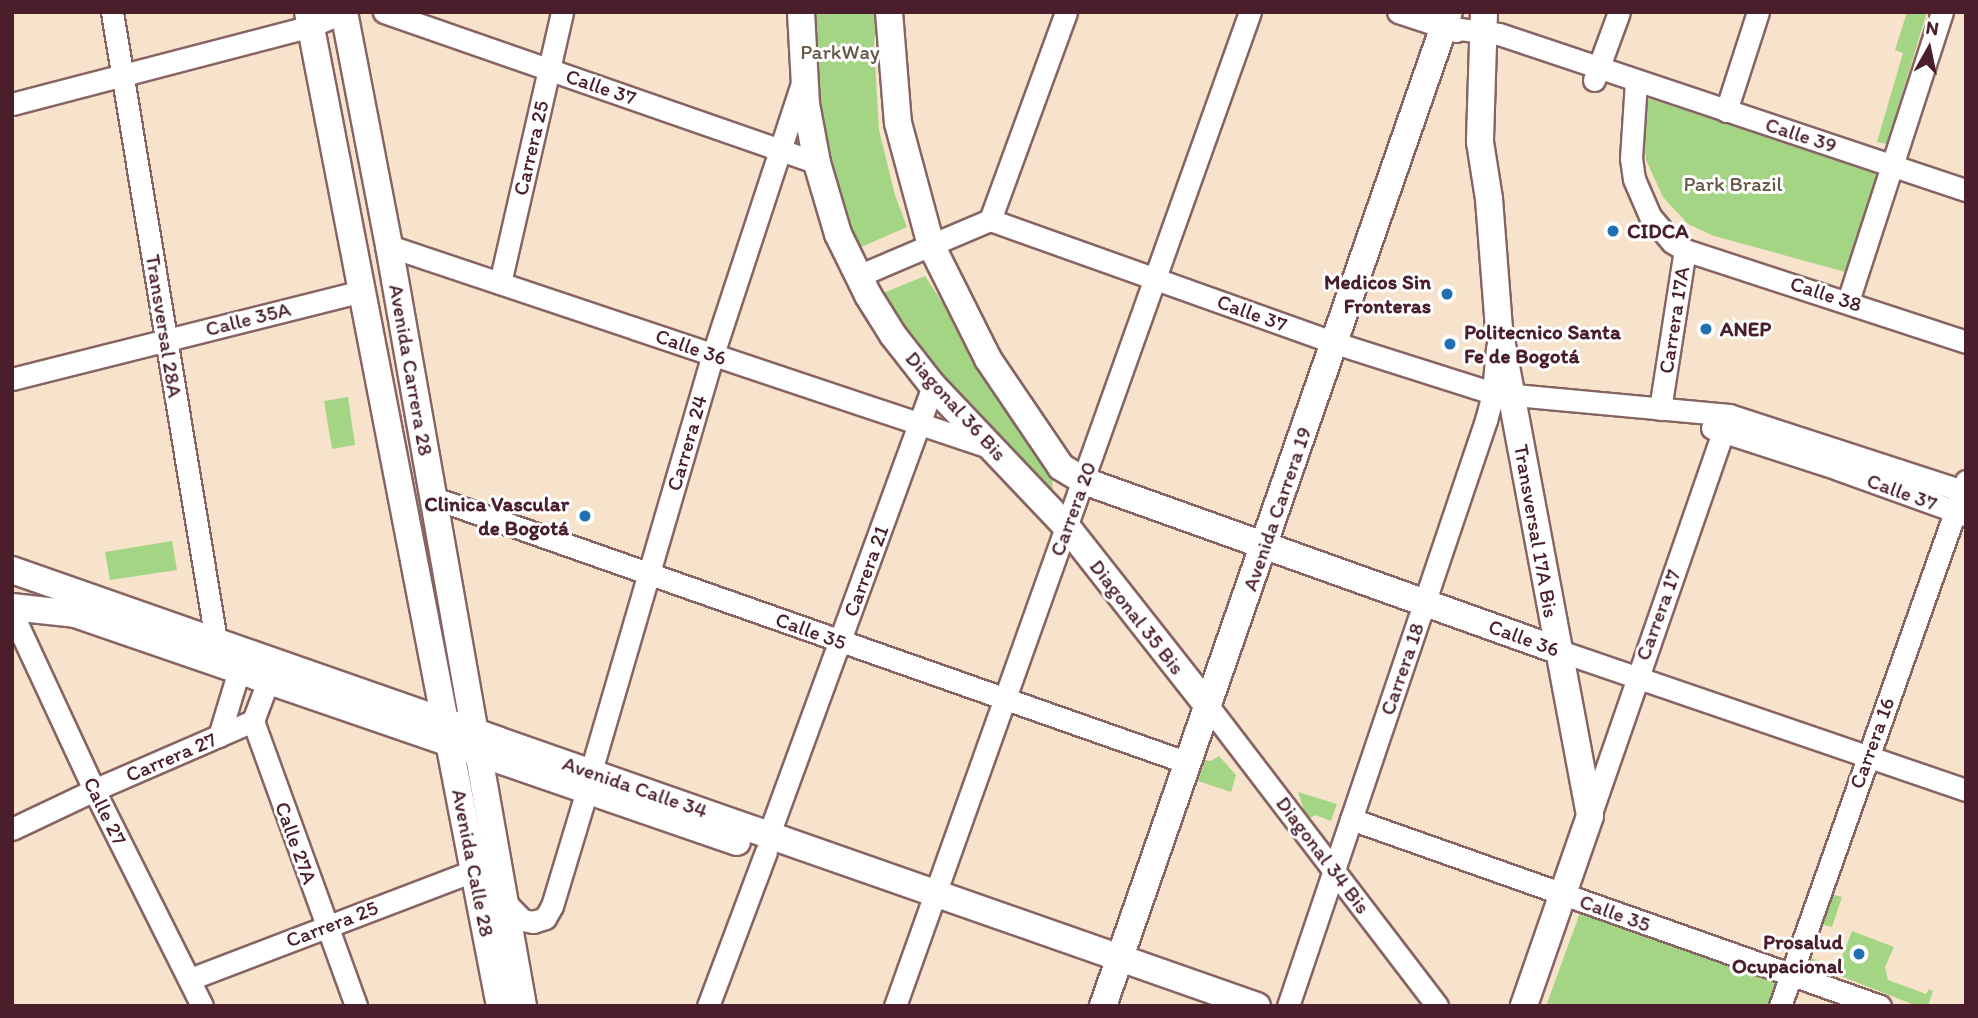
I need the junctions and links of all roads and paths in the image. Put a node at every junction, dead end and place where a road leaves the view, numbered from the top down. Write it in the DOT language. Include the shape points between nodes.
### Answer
graph roads {
  1 [pos="112,12"];
  2 [pos="344,12"];
  3 [pos="384,12"];
  4 [pos="562,12"];
  5 [pos="801,12"];
  6 [pos="889,12"];
  7 [pos="1066,12"];
  8 [pos="1250,12"];
  9 [pos="1398,12"];
  10 [pos="1619,12"];
  11 [pos="1758,12"];
  12 [pos="1942,12"];
  13 [pos="416,17"];
  14 [pos="310,19"];
  15 [pos="1447,20"];
  16 [pos="1491,30"];
  17 [pos="550,69"];
  18 [pos="1596,74"];
  19 [pos="122,76"];
  20 [pos="804,78"];
  21 [pos="1636,81"];
  22 [pos="12,104"];
  23 [pos="1726,111"];
  24 [pos="780,149"];
  25 [pos="817,163"];
  26 [pos="1892,166"];
  27 [pos="1966,190"];
  28 [pos="990,220"];
  29 [pos="931,245"];
  30 [pos="389,246"];
  31 [pos="1685,250"];
  32 [pos="858,276"];
  33 [pos="1156,279"];
  34 [pos="500,283"];
  35 [pos="362,291"];
  36 [pos="1848,301"];
  37 [pos="166,340"];
  38 [pos="1966,342"];
  39 [pos="1335,343"];
  40 [pos="713,354"];
  41 [pos="12,379"];
  42 [pos="933,386"];
  43 [pos="1502,395"];
  44 [pos="1660,409"];
  45 [pos="920,424"];
  46 [pos="1726,424"];
  47 [pos="992,448"];
  48 [pos="1084,481"];
  49 [pos="434,498"];
  50 [pos="1963,498"];
  51 [pos="1067,527"];
  52 [pos="1264,545"];
  53 [pos="12,570"];
  54 [pos="649,574"];
  55 [pos="12,591"];
  56 [pos="1424,602"];
  57 [pos="12,607"];
  58 [pos="116,608"];
  59 [pos="12,613"];
  60 [pos="216,640"];
  61 [pos="840,641"];
  62 [pos="1557,650"];
  63 [pos="239,670"];
  64 [pos="1636,677"];
  65 [pos="268,681"];
  66 [pos="1004,700"];
  67 [pos="1208,706"];
  68 [pos="253,721"];
  69 [pos="219,736"];
  70 [pos="461,736"];
  71 [pos="1867,756"];
  72 [pos="1188,763"];
  73 [pos="589,780"];
  74 [pos="94,790"];
  75 [pos="1966,790"];
  76 [pos="1590,816"];
  77 [pos="1351,819"];
  78 [pos="12,829"];
  79 [pos="768,843"];
  80 [pos="1335,868"];
  81 [pos="475,870"];
  82 [pos="1563,894"];
  83 [pos="503,900"];
  84 [pos="933,901"];
  85 [pos="326,926"];
  86 [pos="1117,965"];
  87 [pos="1790,975"];
  88 [pos="190,979"];
  89 [pos="202,1006"];
  90 [pos="356,1006"];
  91 [pos="500,1006"];
  92 [pos="523,1006"];
  93 [pos="708,1006"];
  94 [pos="895,1006"];
  95 [pos="1103,1006"];
  96 [pos="1208,1006"];
  97 [pos="1257,1006"];
  98 [pos="1288,1006"];
  99 [pos="1437,1006"];
  100 [pos="1524,1006"];
  101 [pos="1780,1006"];
  102 [pos="1880,1006"];
  1 -- 19 [label="street, Transversal 28A"];
  2 -- 14 [label="street"];
  2 -- 30 [label="main road, Avenida Carrera 28"];
  3 -- 13 [label="street, Calle 37"];
  4 -- 17 [label="street, Carrera 25"];
  5 -- 20 [label="main road, Diagonal 36 Bis"];
  6 -- 29 [label="main road, Diagonal 36 Bis" via="898,122"];
  7 -- 28 [label="street"];
  8 -- 33 [label="street, Carrera 20"];
  9 -- 15 [label="street, Calle 39"];
  10 -- 18 [label="street"];
  11 -- 23 [label="street"];
  12 -- 26 [label="street"];
  13 -- 17 [label="street, Calle 37"];
  14 -- 19 [label="street"];
  14 -- 35 [label="main road, Avenida Carrera 28"];
  15 -- 16 [label="street, Calle 39"];
  15 -- 39 [label="main road, Avenida Carrera 19"];
  16 -- 18 [label="street, Calle 39"];
  16 -- 43 [label="main road, Transversal 17A Bis" via="1489,199"];
  17 -- 24 [label="street, Calle 37"];
  17 -- 34 [label="street, Carrera 25"];
  18 -- 21 [label="street, Calle 39"];
  19 -- 22 [label="street"];
  19 -- 37 [label="street, Transversal 28A"];
  20 -- 24 [label="street, Carrera 24"];
  20 -- 25 [label="main road, Diagonal 36 Bis"];
  21 -- 23 [label="street, Calle 39"];
  21 -- 31 [label="street, Carrera 17A" via="1634,179 1650,216"];
  23 -- 26 [label="street, Calle 39"];
  24 -- 25 [label="street, Calle 37"];
  24 -- 40 [label="street, Carrera 24"];
  25 -- 32 [label="main road, Diagonal 36 Bis" via="838,234"];
  26 -- 27 [label="street, Calle 39"];
  26 -- 36 [label="street"];
  28 -- 29 [label="street"];
  28 -- 33 [label="street, Calle 37"];
  29 -- 32 [label="street"];
  29 -- 48 [label="main road, Diagonal 36 Bis" via="1011,396 1061,467"];
  30 -- 34 [label="street, Calle 36"];
  30 -- 49 [label="main road, Avenida Carrera 28"];
  31 -- 36 [label="street, Calle 38"];
  31 -- 44 [label="street, Carrera 17A"];
  32 -- 42 [label="main road, Diagonal 36 Bis" via="882,319"];
  33 -- 39 [label="street, Calle 37"];
  33 -- 48 [label="street, Carrera 20"];
  34 -- 40 [label="street, Calle 36"];
  35 -- 37 [label="street, Calle 35A"];
  35 -- 70 [label="main road, Avenida Carrera 28"];
  36 -- 38 [label="street, Calle 38"];
  37 -- 41 [label="street, Calle 35A"];
  37 -- 60 [label="street, Transversal 28A"];
  39 -- 43 [label="street, Calle 37"];
  39 -- 52 [label="main road, Avenida Carrera 19"];
  40 -- 45 [label="street, Calle 36"];
  40 -- 54 [label="street, Carrera 24"];
  42 -- 45 [label="street, Carrera 21"];
  42 -- 47 [label="main road, Diagonal 36 Bis"];
  43 -- 44 [label="street, Calle 37"];
  43 -- 56 [label="street, Carrera 18"];
  43 -- 62 [label="main road, Transversal 17A Bis"];
  44 -- 46 [label="street, Calle 37"];
  45 -- 47 [label="street, Calle 36"];
  45 -- 61 [label="street, Carrera 21"];
  46 -- 50 [label="street, Calle 37"];
  46 -- 64 [label="street, Carrera 17"];
  47 -- 51 [label="main road, Diagonal 36 Bis"];
  48 -- 51 [label="street, Carrera 20"];
  48 -- 52 [label="main road, Calle 36"];
  49 -- 54 [label="street, Calle 35"];
  49 -- 70 [label="main road, Avenida Carrera 28"];
  50 -- 71 [label="street, Carrera 16"];
  51 -- 66 [label="street, Carrera 20"];
  51 -- 67 [label="main road, Diagonal 35 Bis"];
  52 -- 56 [label="main road, Calle 36"];
  52 -- 67 [label="main road, Avenida Carrera 19"];
  53 -- 58 [label="main road, Avenida Calle 34"];
  54 -- 61 [label="street, Calle 35"];
  54 -- 73 [label="street, Carrera 24"];
  55 -- 58 [label="main road" via="67,595"];
  56 -- 62 [label="main road, Calle 36"];
  56 -- 77 [label="street, Carrera 18"];
  57 -- 63 [label="main road, Avenida Calle 34" via="75,614"];
  58 -- 60 [label="main road, Avenida Calle 34"];
  59 -- 74 [label="street, Calle 27"];
  60 -- 70 [label="main road, Avenida Calle 34"];
  61 -- 66 [label="street, Calle 35"];
  61 -- 79 [label="street, Carrera 21"];
  62 -- 64 [label="street, Calle 36"];
  62 -- 76 [label="main road, Transversal 17A Bis"];
  63 -- 65 [label="main road, Avenida Calle 34"];
  63 -- 69 [label="street"];
  64 -- 71 [label="street, Calle 36"];
  64 -- 76 [label="street, Carrera 17"];
  65 -- 68 [label="street"];
  65 -- 70 [label="main road, Avenida Calle 34"];
  66 -- 72 [label="street, Calle 35"];
  66 -- 84 [label="street, Carrera 20"];
  67 -- 72 [label="main road, Avenida Carrera 19"];
  67 -- 80 [label="street, Diagonal 34 Bis"];
  68 -- 69 [label="street, Carrera 27"];
  68 -- 85 [label="street, Calle 27A"];
  69 -- 74 [label="street, Carrera 27"];
  70 -- 73 [label="main road, Avenida Calle 34"];
  70 -- 81 [label="main road, Avenida Calle 28"];
  70 -- 83 [label="main road, Avenida Calle 28"];
  71 -- 75 [label="street, Calle 36"];
  71 -- 87 [label="street, Carrera 16"];
  72 -- 86 [label="main road, Avenida Carrera 19"];
  73 -- 79 [label="main road, Avenida Calle 34"];
  73 -- 83 [label="street, Carrera 24" via="545,918 522,920"];
  74 -- 78 [label="street, Carrera 27"];
  74 -- 88 [label="street, Calle 27"];
  76 -- 82 [label="main road"];
  77 -- 80 [label="street, Carrera 18"];
  77 -- 82 [label="street, Calle 35"];
  79 -- 84 [label="main road, Avenida Calle 34"];
  79 -- 93 [label="street, Carrera 21"];
  80 -- 98 [label="street, Carrera 18"];
  80 -- 99 [label="street, Diagonal 34 Bis"];
  81 -- 85 [label="street, Carrera 25"];
  81 -- 91 [label="main road, Avenida Calle 28"];
  82 -- 87 [label="street, Calle 35"];
  82 -- 100 [label="main road"];
  83 -- 92 [label="main road, Avenida Calle 28"];
  84 -- 86 [label="main road, Avenida Calle 34"];
  84 -- 94 [label="street, Carrera 20"];
  85 -- 88 [label="street, Carrera 25"];
  85 -- 90 [label="street, Calle 27A"];
  86 -- 95 [label="main road, Avenida Carrera 19"];
  86 -- 96 [label="main road, Avenida Calle 34"];
  86 -- 97 [label="main road, Avenida Calle 34"];
  87 -- 101 [label="street, Carrera 16"];
  87 -- 102 [label="street, Calle 35"];
  88 -- 89 [label="street, Calle 27"];
}
